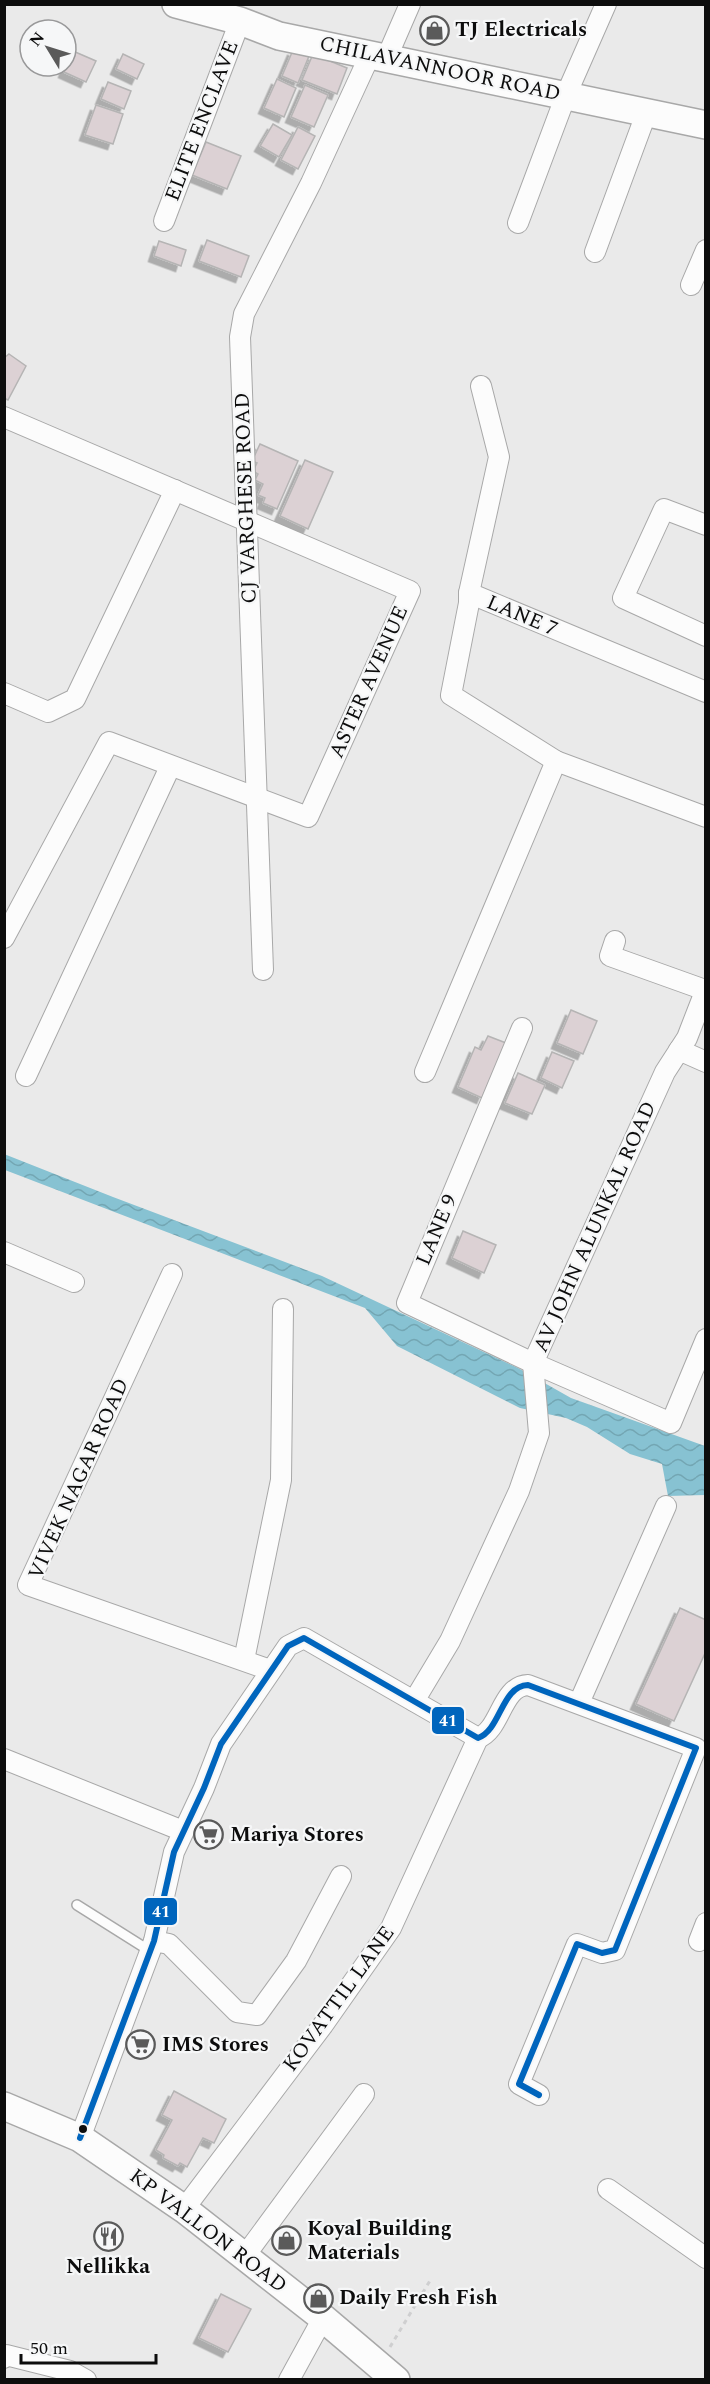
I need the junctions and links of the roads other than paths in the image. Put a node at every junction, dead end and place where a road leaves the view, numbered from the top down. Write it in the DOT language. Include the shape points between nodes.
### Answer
graph roads {
  1 [pos="177,4"];
  2 [pos="410,4"];
  3 [pos="606,4"];
  4 [pos="240,21"];
  5 [pos="378,56"];
  6 [pos="566,95"];
  7 [pos="646,114"];
  8 [pos="705,125"];
  9 [pos="164,221"];
  10 [pos="518,223"];
  11 [pos="705,250"];
  12 [pos="595,252"];
  13 [pos="691,285"];
  14 [pos="481,386"];
  15 [pos="4,417"];
  16 [pos="176,490"];
  17 [pos="247,520"];
  18 [pos="705,525"];
  19 [pos="469,593"];
  20 [pos="705,636"];
  21 [pos="705,692"];
  22 [pos="6,698"];
  23 [pos="526,749"];
  24 [pos="556,761"];
  25 [pos="170,767"];
  26 [pos="256,796"];
  27 [pos="705,816"];
  28 [pos="4,938"];
  29 [pos="615,941"];
  30 [pos="263,970"];
  31 [pos="705,990"];
  32 [pos="522,1028"];
  33 [pos="679,1050"];
  34 [pos="705,1062"];
  35 [pos="425,1072"];
  36 [pos="26,1076"];
  37 [pos="4,1252"];
  38 [pos="172,1274"];
  39 [pos="74,1282"];
  40 [pos="283,1310"];
  41 [pos="705,1338"];
  42 [pos="533,1363"];
  43 [pos="666,1506"];
  44 [pos="244,1660"];
  45 [pos="270,1670"];
  46 [pos="414,1701"];
  47 [pos="579,1703"];
  48 [pos="478,1738"];
  49 [pos="701,1750"];
  50 [pos="4,1759"];
  51 [pos="183,1831"];
  52 [pos="341,1876"];
  53 [pos="77,1905"];
  54 [pos="152,1946"];
  55 [pos="364,2094"];
  56 [pos="539,2096"];
  57 [pos="4,2106"];
  58 [pos="80,2138"];
  59 [pos="608,2189"];
  60 [pos="184,2209"];
  61 [pos="244,2257"];
  62 [pos="705,2258"];
  63 [pos="323,2318"];
  64 [pos="4,2358"];
  65 [pos="387,2372"];
  66 [pos="86,2379"];
  67 [pos="289,2379"];
  1 -- 4 [label="street, CHILAVANNOOR ROAD"];
  2 -- 5 [label="street, CJ VARGHESE ROAD"];
  3 -- 6 [label="street"];
  4 -- 5 [label="street, CHILAVANNOOR ROAD" via="279,36"];
  4 -- 9 [label="street, ELITE ENCLAVE"];
  5 -- 6 [label="street, CHILAVANNOOR ROAD"];
  5 -- 17 [label="street, CJ VARGHESE ROAD" via="244,314 240,337"];
  6 -- 7 [label="street, CHILAVANNOOR ROAD"];
  6 -- 10 [label="street"];
  7 -- 8 [label="street, CHILAVANNOOR ROAD"];
  7 -- 12 [label="street"];
  11 -- 13 [label="street"];
  14 -- 19 [label="street, LANE 7" via="499,457"];
  15 -- 16 [label="street"];
  16 -- 17 [label="street"];
  16 -- 22 [label="street" via="75,699 48,712"];
  17 -- 26 [label="street, CJ VARGHESE ROAD"];
  17 -- 26 [label="street, ASTER AVENUE" via="410,591 308,817"];
  18 -- 20 [label="street" via="664,509 623,598"];
  19 -- 21 [label="street, LANE 7"];
  19 -- 24 [label="street" via="451,695"];
  23 -- 24 [label="street"];
  24 -- 27 [label="street"];
  24 -- 35 [label="street"];
  25 -- 26 [label="street"];
  25 -- 28 [label="street" via="109,742"];
  25 -- 36 [label="street"];
  26 -- 30 [label="street, CJ VARGHESE ROAD"];
  29 -- 31 [label="street" via="610,956"];
  31 -- 33 [label="street, AV JOHN ALUNKAL ROAD"];
  32 -- 42 [label="street, LANE 9" via="407,1303"];
  33 -- 34 [label="street"];
  33 -- 42 [label="street, AV JOHN ALUNKAL ROAD" via="665,1072"];
  37 -- 39 [label="street"];
  38 -- 44 [label="street, VIVEK NAGAR ROAD" via="28,1585"];
  40 -- 44 [label="street" via="281,1480"];
  41 -- 42 [label="street" via="671,1423"];
  42 -- 46 [label="street, AV JOHN ALUNKAL ROAD" via="539,1433 519,1491 450,1641"];
  43 -- 47 [label="street"];
  44 -- 45 [label="street, VIVEK NAGAR ROAD"];
  45 -- 46 [label="street" via="288,1646 304,1638"];
  45 -- 51 [label="street" via="221,1744"];
  46 -- 48 [label="street"];
  47 -- 48 [label="street, KOVATTIL LANE" via="522,1685 510,1695 486,1735"];
  47 -- 49 [label="street"];
  48 -- 60 [label="street, KOVATTIL LANE" via="391,1928"];
  49 -- 56 [label="street" via="615,1950 603,1953 577,1944 519,2084"];
  50 -- 51 [label="street"];
  51 -- 54 [label="street" via="174,1852"];
  52 -- 54 [label="street" via="296,1961 257,2015 237,2012 169,1944"];
  53 -- 54 [label="lane"];
  54 -- 58 [label="street"];
  55 -- 61 [label="street"];
  57 -- 58 [label="street, KP VALLON ROAD"];
  58 -- 60 [label="street, KP VALLON ROAD"];
  59 -- 62 [label="street"];
  60 -- 61 [label="street, KP VALLON ROAD"];
  61 -- 63 [label="street, KP VALLON ROAD"];
  63 -- 65 [label="street, KP VALLON ROAD"];
  63 -- 67 [label="street"];
  64 -- 66 [label="street" via="6,2355 70,2371"];
}
